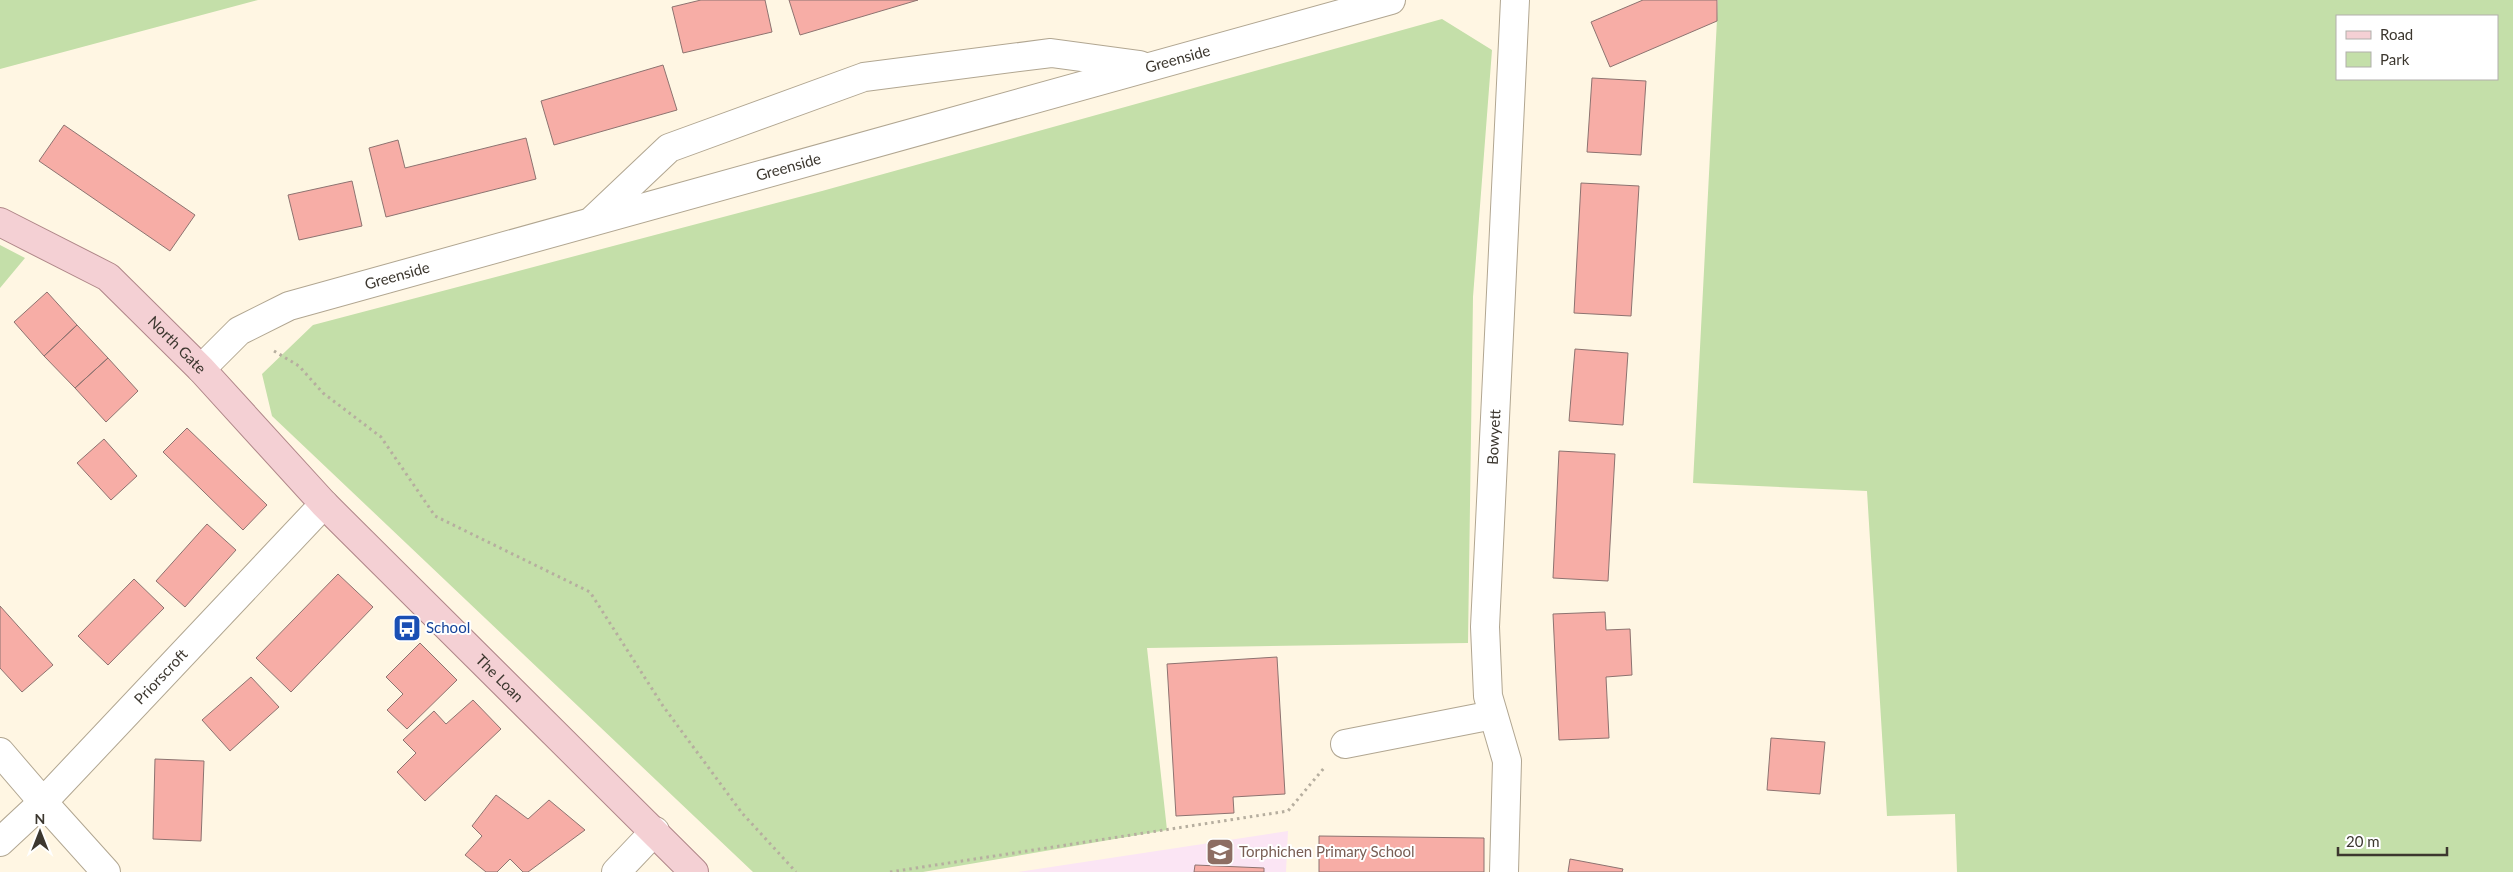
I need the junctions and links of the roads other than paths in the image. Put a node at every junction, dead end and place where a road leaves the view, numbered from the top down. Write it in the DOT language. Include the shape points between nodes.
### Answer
graph roads {
  1 [pos="1392,0"];
  2 [pos="1515,0"];
  3 [pos="1152,66"];
  4 [pos="0,222"];
  5 [pos="591,222"];
  6 [pos="201,369"];
  7 [pos="324,504"];
  8 [pos="1494,715"];
  9 [pos="1345,744"];
  10 [pos="0,752"];
  11 [pos="43,802"];
  12 [pos="655,831"];
  13 [pos="0,842"];
  14 [pos="106,872"];
  15 [pos="616,872"];
  16 [pos="694,872"];
  17 [pos="1504,872"];
  1 -- 3 [label="street, Greenside"];
  2 -- 8 [label="street, Bowyett" via="1485,627 1488,696"];
  3 -- 5 [label="street, Greenside"];
  3 -- 5 [label="street" via="1051,53 864,77 669,148"];
  4 -- 6 [label="main road, North Gate" via="108,277"];
  5 -- 6 [label="street, Greenside" via="289,306 239,331"];
  6 -- 7 [label="main road, North Gate"];
  7 -- 11 [label="street, Priorscroft"];
  7 -- 12 [label="main road, The Loan"];
  8 -- 9 [label="street"];
  8 -- 17 [label="street, Bowyett" via="1507,761"];
  10 -- 11 [label="street"];
  11 -- 13 [label="street, Priorscroft"];
  11 -- 14 [label="street"];
  12 -- 15 [label="street"];
  12 -- 16 [label="main road, The Loan"];
}
